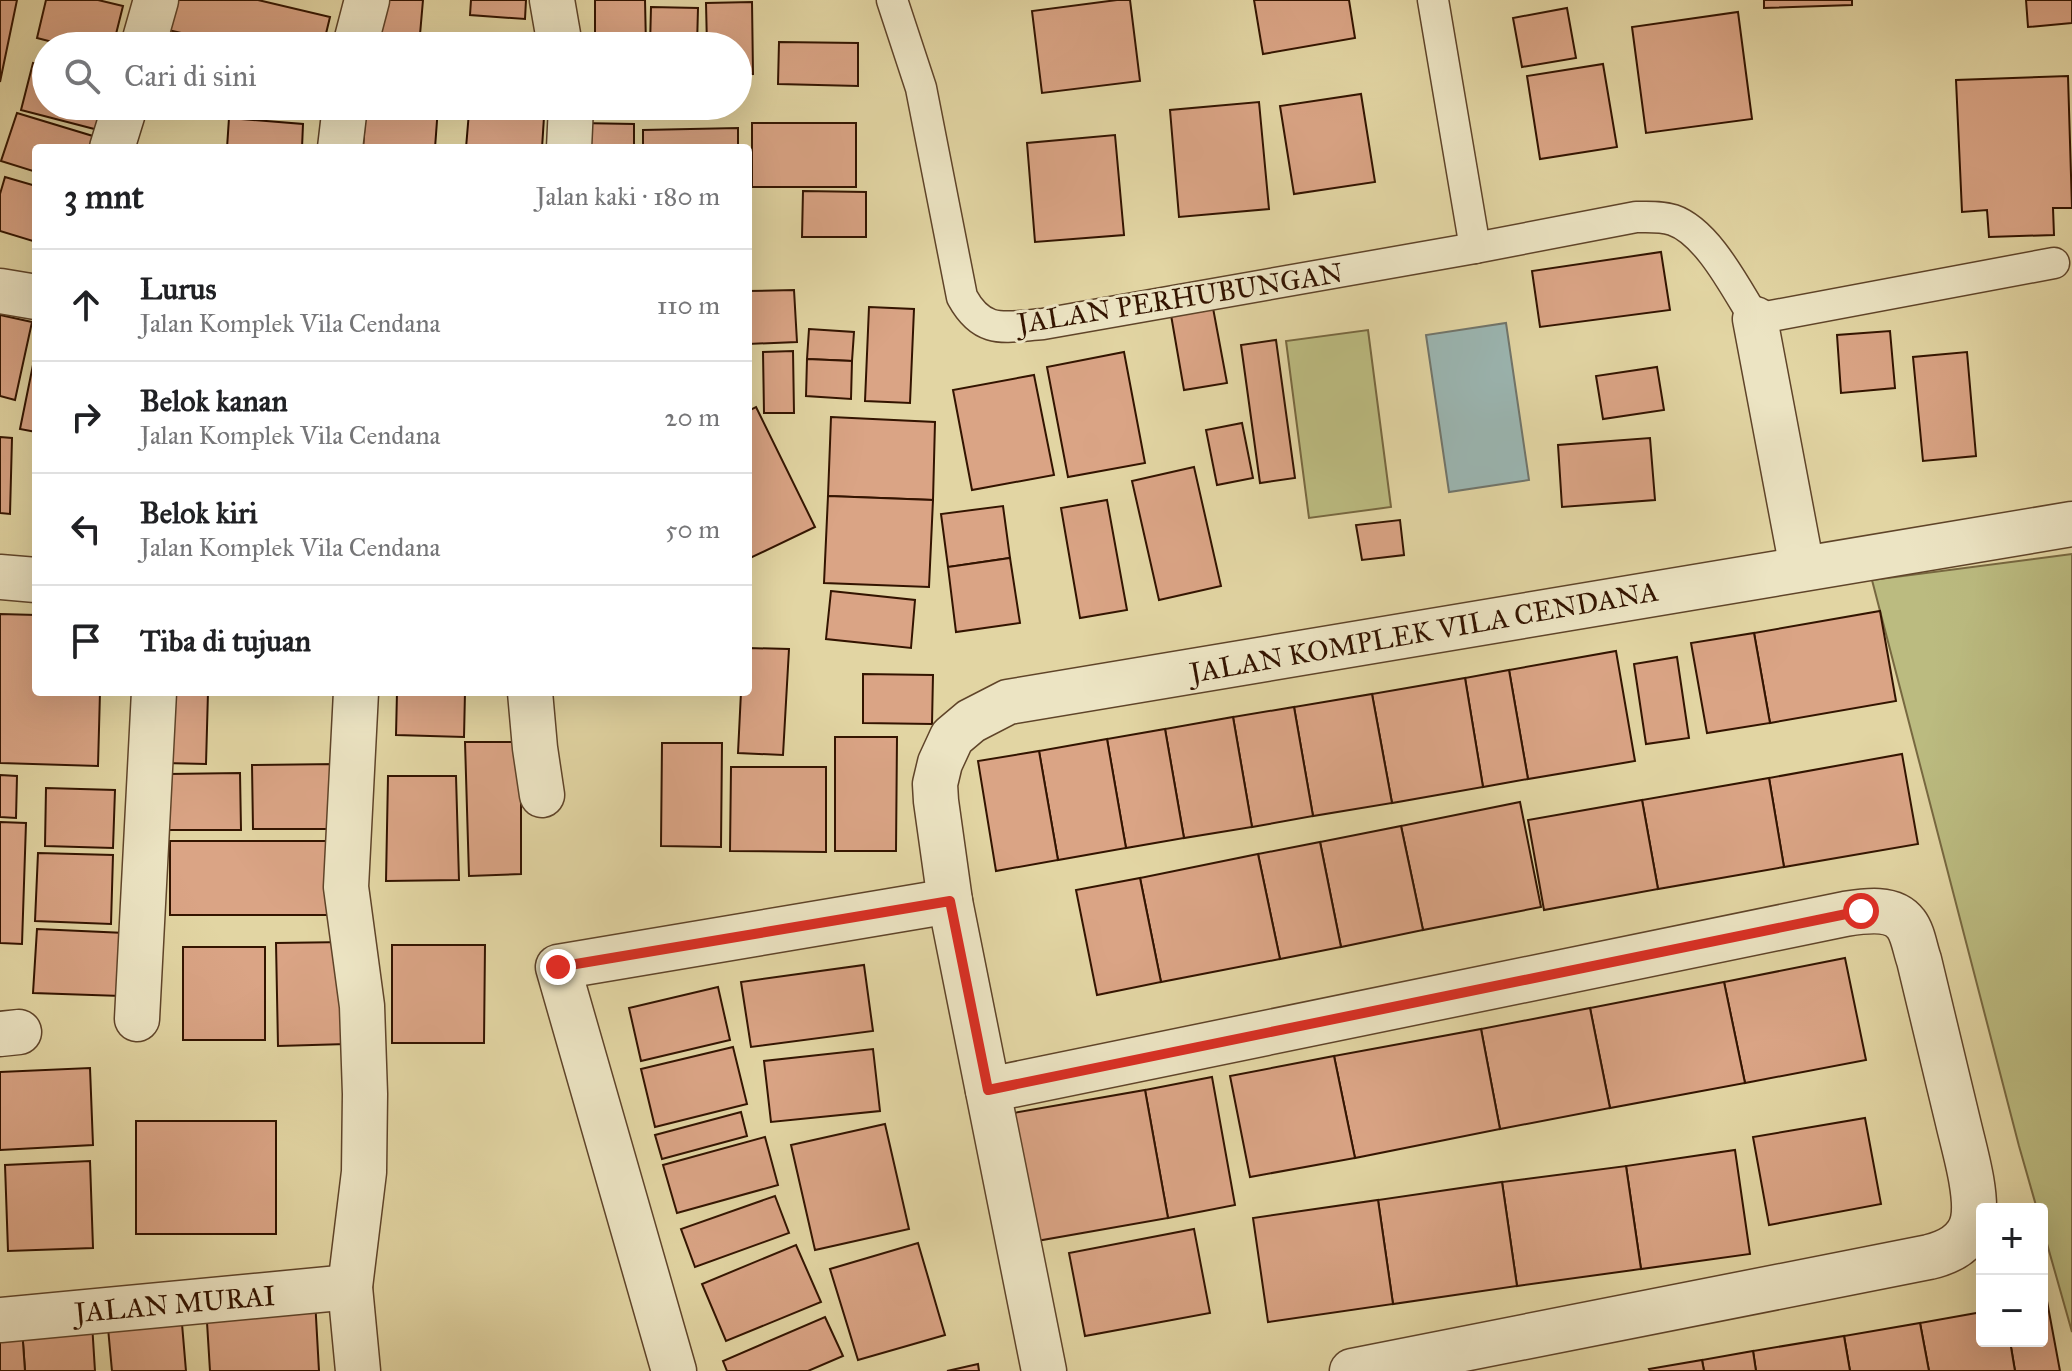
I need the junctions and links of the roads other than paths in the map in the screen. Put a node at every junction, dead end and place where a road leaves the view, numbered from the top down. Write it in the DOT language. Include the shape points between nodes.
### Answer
graph roads {
  1 [pos="156,0"];
  2 [pos="367,0"];
  3 [pos="552,0"];
  4 [pos="892,0"];
  5 [pos="1433,0"];
  6 [pos="147,32"];
  7 [pos="359,32"];
  8 [pos="558,32"];
  9 [pos="121,120"];
  10 [pos="343,120"];
  11 [pos="570,120"];
  12 [pos="113,144"];
  13 [pos="340,144"];
  14 [pos="569,144"];
  15 [pos="1475,248"];
  16 [pos="2054,263"];
  17 [pos="0,291"];
  18 [pos="32,296"];
  19 [pos="1755,319"];
  20 [pos="2072,524"];
  21 [pos="1802,568"];
  22 [pos="0,577"];
  23 [pos="32,580"];
  24 [pos="154,696"];
  25 [pos="356,696"];
  26 [pos="530,696"];
  27 [pos="542,795"];
  28 [pos="950,901"];
  29 [pos="137,1019"];
  30 [pos="988,1090"];
  31 [pos="350,1287"];
  32 [pos="0,1320"];
  33 [pos="358,1371"];
  34 [pos="674,1371"];
  35 [pos="1044,1371"];
  36 [pos="1352,1371"];
  1 -- 6 [label="street"];
  2 -- 7 [label="street"];
  3 -- 8 [label="street"];
  4 -- 15 [label="lane, JALAN PERHUBUNGAN" via="921,88 962,297 987,325 1043,324"];
  5 -- 15 [label="lane"];
  9 -- 12 [label="street"];
  10 -- 13 [label="street"];
  11 -- 14 [label="street"];
  15 -- 19 [label="lane, JALAN PERHUBUNGAN" via="1636,217 1675,221 1704,242"];
  16 -- 19 [label="lane"];
  17 -- 18 [label="street"];
  19 -- 21 [label="street, JALAN PERHUBUNGAN"];
  20 -- 21 [label="street, JALAN KOMPLEK VILA CENDANA"];
  21 -- 28 [label="street, JALAN KOMPLEK VILA CENDANA" via="1008,702 952,737 940,763 936,801"];
  22 -- 23 [label="street"];
  24 -- 29 [label="street"];
  25 -- 31 [label="street" via="346,887 362,1006 365,1141"];
  26 -- 27 [label="street"];
  28 -- 30 [label="street, JALAN KOMPLEK VILA CENDANA"];
  28 -- 34 [label="street" via="558,967"];
  30 -- 35 [label="street, JALAN KOMPLEK VILA CENDANA"];
  30 -- 36 [label="street" via="1845,914 1889,913 1908,926 1971,1177 1973,1218 1961,1243 1929,1257"];
  31 -- 32 [label="street, JALAN MURAI"];
  31 -- 33 [label="street"];
}
